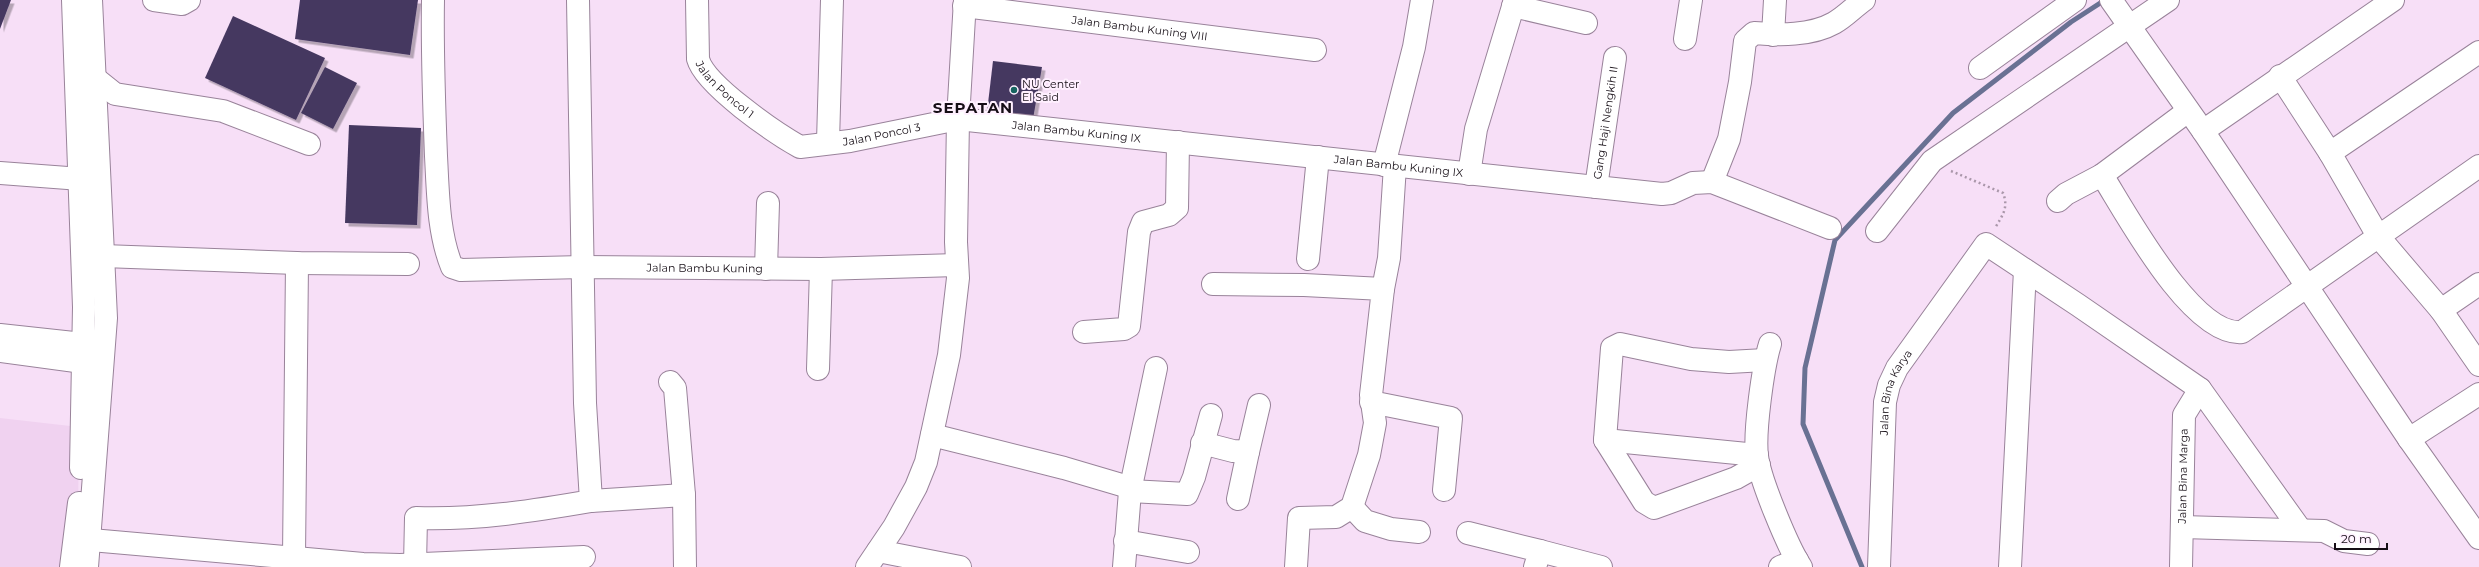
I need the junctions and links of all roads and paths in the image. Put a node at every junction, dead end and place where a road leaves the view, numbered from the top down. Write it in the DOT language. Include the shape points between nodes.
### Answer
graph roads {
  1 [pos="73,0"];
  2 [pos="91,0"];
  3 [pos="154,0"];
  4 [pos="189,0"];
  5 [pos="434,0"];
  6 [pos="578,0"];
  7 [pos="697,0"];
  8 [pos="832,0"];
  9 [pos="1422,0"];
  10 [pos="1691,0"];
  11 [pos="1775,0"];
  12 [pos="1864,0"];
  13 [pos="2075,0"];
  14 [pos="2168,0"];
  15 [pos="2393,0"];
  16 [pos="964,3"];
  17 [pos="1514,3"];
  18 [pos="2119,12"];
  19 [pos="1586,23"];
  20 [pos="1773,35"];
  21 [pos="1685,39"];
  22 [pos="1315,50"];
  23 [pos="2479,52"];
  24 [pos="1615,58"];
  25 [pos="1980,68"];
  26 [pos="2280,76"];
  27 [pos="95,78"];
  28 [pos="2188,112"];
  29 [pos="958,119"];
  30 [pos="2203,131"];
  31 [pos="828,142"];
  32 [pos="1178,142"];
  33 [pos="310,144"];
  34 [pos="806,147"];
  35 [pos="2330,153"];
  36 [pos="1318,157"];
  37 [pos="1932,161"];
  38 [pos="1389,165"];
  39 [pos="2479,166"];
  40 [pos="0,173"];
  41 [pos="1469,174"];
  42 [pos="2102,175"];
  43 [pos="81,179"];
  44 [pos="1712,182"];
  45 [pos="1596,187"];
  46 [pos="2058,201"];
  47 [pos="768,203"];
  48 [pos="1830,228"];
  49 [pos="1877,231"];
  50 [pos="2378,236"];
  51 [pos="1986,244"];
  52 [pos="103,256"];
  53 [pos="1308,259"];
  54 [pos="297,263"];
  55 [pos="408,264"];
  56 [pos="957,265"];
  57 [pos="583,267"];
  58 [pos="766,269"];
  59 [pos="821,269"];
  60 [pos="2025,270"];
  61 [pos="1213,284"];
  62 [pos="2479,284"];
  63 [pos="2306,286"];
  64 [pos="1383,288"];
  65 [pos="2441,310"];
  66 [pos="1084,332"];
  67 [pos="0,335"];
  68 [pos="0,351"];
  69 [pos="83,353"];
  70 [pos="2479,365"];
  71 [pos="1156,368"];
  72 [pos="818,369"];
  73 [pos="670,382"];
  74 [pos="2200,389"];
  75 [pos="2479,394"];
  76 [pos="1371,402"];
  77 [pos="1259,405"];
  78 [pos="1211,415"];
  79 [pos="932,435"];
  80 [pos="2409,439"];
  81 [pos="1605,440"];
  82 [pos="1202,443"];
  83 [pos="1248,452"];
  84 [pos="1758,460"];
  85 [pos="1444,490"];
  86 [pos="1130,491"];
  87 [pos="684,495"];
  88 [pos="1238,500"];
  89 [pos="592,501"];
  90 [pos="1352,507"];
  91 [pos="2182,527"];
  92 [pos="2300,529"];
  93 [pos="1419,532"];
  94 [pos="1468,533"];
  95 [pos="2479,538"];
  96 [pos="91,540"];
  97 [pos="1125,541"];
  98 [pos="2368,544"];
  99 [pos="1188,552"];
  100 [pos="294,557"];
  101 [pos="584,557"];
  102 [pos="873,559"];
  103 [pos="1538,559"];
  104 [pos="1792,565"];
  105 [pos="405,566"];
  106 [pos="71,567"];
  107 [pos="87,567"];
  108 [pos="685,567"];
  109 [pos="960,567"];
  110 [pos="1124,567"];
  111 [pos="1296,567"];
  112 [pos="1601,567"];
  113 [pos="1879,567"];
  114 [pos="2010,567"];
  115 [pos="2181,567"];
  1 -- 43 [label="street"];
  2 -- 27 [label="street"];
  3 -- 4 [label="street" via="182,4"];
  5 -- 57 [label="street, Jalan Bambu Kuning" via="432,69 438,198 447,256 452,267 461,270"];
  6 -- 57 [label="street"];
  7 -- 34 [label="street, Jalan Poncol 1" via="700,67 725,93 794,144"];
  8 -- 31 [label="street"];
  9 -- 38 [label="street"];
  10 -- 21 [label="street"];
  11 -- 20 [label="street"];
  12 -- 20 [label="street" via="1834,23 1811,31"];
  13 -- 25 [label="street"];
  14 -- 18 [label="street"];
  15 -- 26 [label="street"];
  16 -- 22 [label="street, Jalan Bambu Kuning VIII"];
  16 -- 29 [label="street"];
  17 -- 19 [label="street"];
  17 -- 41 [label="street" via="1476,129"];
  18 -- 28 [label="street"];
  18 -- 37 [label="street"];
  20 -- 44 [label="street" via="1754,33 1745,41 1729,139"];
  23 -- 35 [label="street"];
  24 -- 45 [label="street, Gang Haji Nengkih II"];
  26 -- 30 [label="street"];
  26 -- 35 [label="street"];
  27 -- 33 [label="street" via="115,94 223,111"];
  27 -- 52 [label="street"];
  28 -- 30 [label="street"];
  28 -- 42 [label="street"];
  29 -- 31 [label="street, Jalan Poncol 3" via="850,141"];
  29 -- 32 [label="street, Jalan Bambu Kuning IX"];
  29 -- 56 [label="street"];
  30 -- 63 [label="street"];
  31 -- 34 [label="street, Jalan Poncol 3"];
  32 -- 36 [label="street, Jalan Bambu Kuning IX"];
  32 -- 66 [label="street" via="1177,208 1169,214 1143,222 1139,232 1129,326 1124,329"];
  35 -- 50 [label="street"];
  36 -- 38 [label="street, Jalan Bambu Kuning IX"];
  36 -- 53 [label="street"];
  37 -- 49 [label="street"];
  37 -- 51 [label="path" via="2002,193 2006,200 2006,210"];
  38 -- 41 [label="street, Jalan Bambu Kuning IX"];
  38 -- 64 [label="street" via="1389,258"];
  39 -- 50 [label="street"];
  40 -- 43 [label="street"];
  41 -- 45 [label="street, Jalan Bambu Kuning IX"];
  42 -- 46 [label="street"];
  42 -- 63 [label="street" via="2161,270 2193,308 2231,333 2242,332"];
  43 -- 69 [label="street"];
  44 -- 45 [label="street, Jalan Bambu Kuning IX" via="1693,183 1671,193 1662,194"];
  44 -- 48 [label="street, Jalan Bambu Kuning IX"];
  47 -- 58 [label="street"];
  50 -- 63 [label="street"];
  50 -- 65 [label="street"];
  51 -- 60 [label="street"];
  51 -- 113 [label="street, Jalan Bina Karya" via="1897,368 1888,385 1883,430"];
  52 -- 54 [label="street"];
  52 -- 96 [label="street" via="106,318"];
  54 -- 55 [label="street"];
  54 -- 100 [label="street"];
  56 -- 59 [label="street, Jalan Bambu Kuning"];
  56 -- 79 [label="street" via="954,324"];
  57 -- 58 [label="street, Jalan Bambu Kuning"];
  57 -- 89 [label="street" via="585,403"];
  58 -- 59 [label="street, Jalan Bambu Kuning"];
  59 -- 72 [label="street"];
  60 -- 74 [label="street"];
  60 -- 114 [label="street"];
  61 -- 64 [label="street" via="1304,284"];
  62 -- 65 [label="street"];
  63 -- 80 [label="street"];
  64 -- 76 [label="street"];
  65 -- 70 [label="street"];
  67 -- 69 [label="street"];
  68 -- 69 [label="street"];
  69 -- 106 [label="street" via="79,501"];
  71 -- 86 [label="street"];
  73 -- 87 [label="street" via="675,388"];
  74 -- 91 [label="street, Jalan Bina Marga" via="2184,414"];
  74 -- 92 [label="street"];
  75 -- 80 [label="street"];
  76 -- 85 [label="street" via="1452,418"];
  76 -- 90 [label="street" via="1375,423 1369,455"];
  77 -- 83 [label="street"];
  78 -- 82 [label="street"];
  79 -- 86 [label="street" via="1064,468 1125,486"];
  79 -- 102 [label="street" via="926,462 916,487"];
  80 -- 95 [label="street"];
  81 -- 84 [label="street"];
  81 -- 84 [label="street" via="1644,502 1654,508 1736,478"];
  81 -- 84 [label="street" via="1612,348 1615,345 1691,359 1729,362 1768,352"];
  82 -- 83 [label="street"];
  82 -- 86 [label="street" via="1187,494"];
  83 -- 88 [label="street"];
  84 -- 104 [label="street"];
  86 -- 97 [label="street"];
  87 -- 89 [label="street"];
  87 -- 108 [label="street"];
  89 -- 105 [label="street" via="505,515 454,519 416,518"];
  90 -- 93 [label="street" via="1365,521 1391,529"];
  90 -- 111 [label="street" via="1336,517 1299,518"];
  91 -- 92 [label="street"];
  91 -- 115 [label="street, Jalan Bina Marga"];
  92 -- 98 [label="street" via="2324,531 2344,541"];
  94 -- 103 [label="street"];
  96 -- 100 [label="street"];
  96 -- 107 [label="street"];
  97 -- 99 [label="street"];
  97 -- 110 [label="street"];
  100 -- 105 [label="street"];
  101 -- 105 [label="street"];
  102 -- 109 [label="street"];
  103 -- 112 [label="street"];
}
